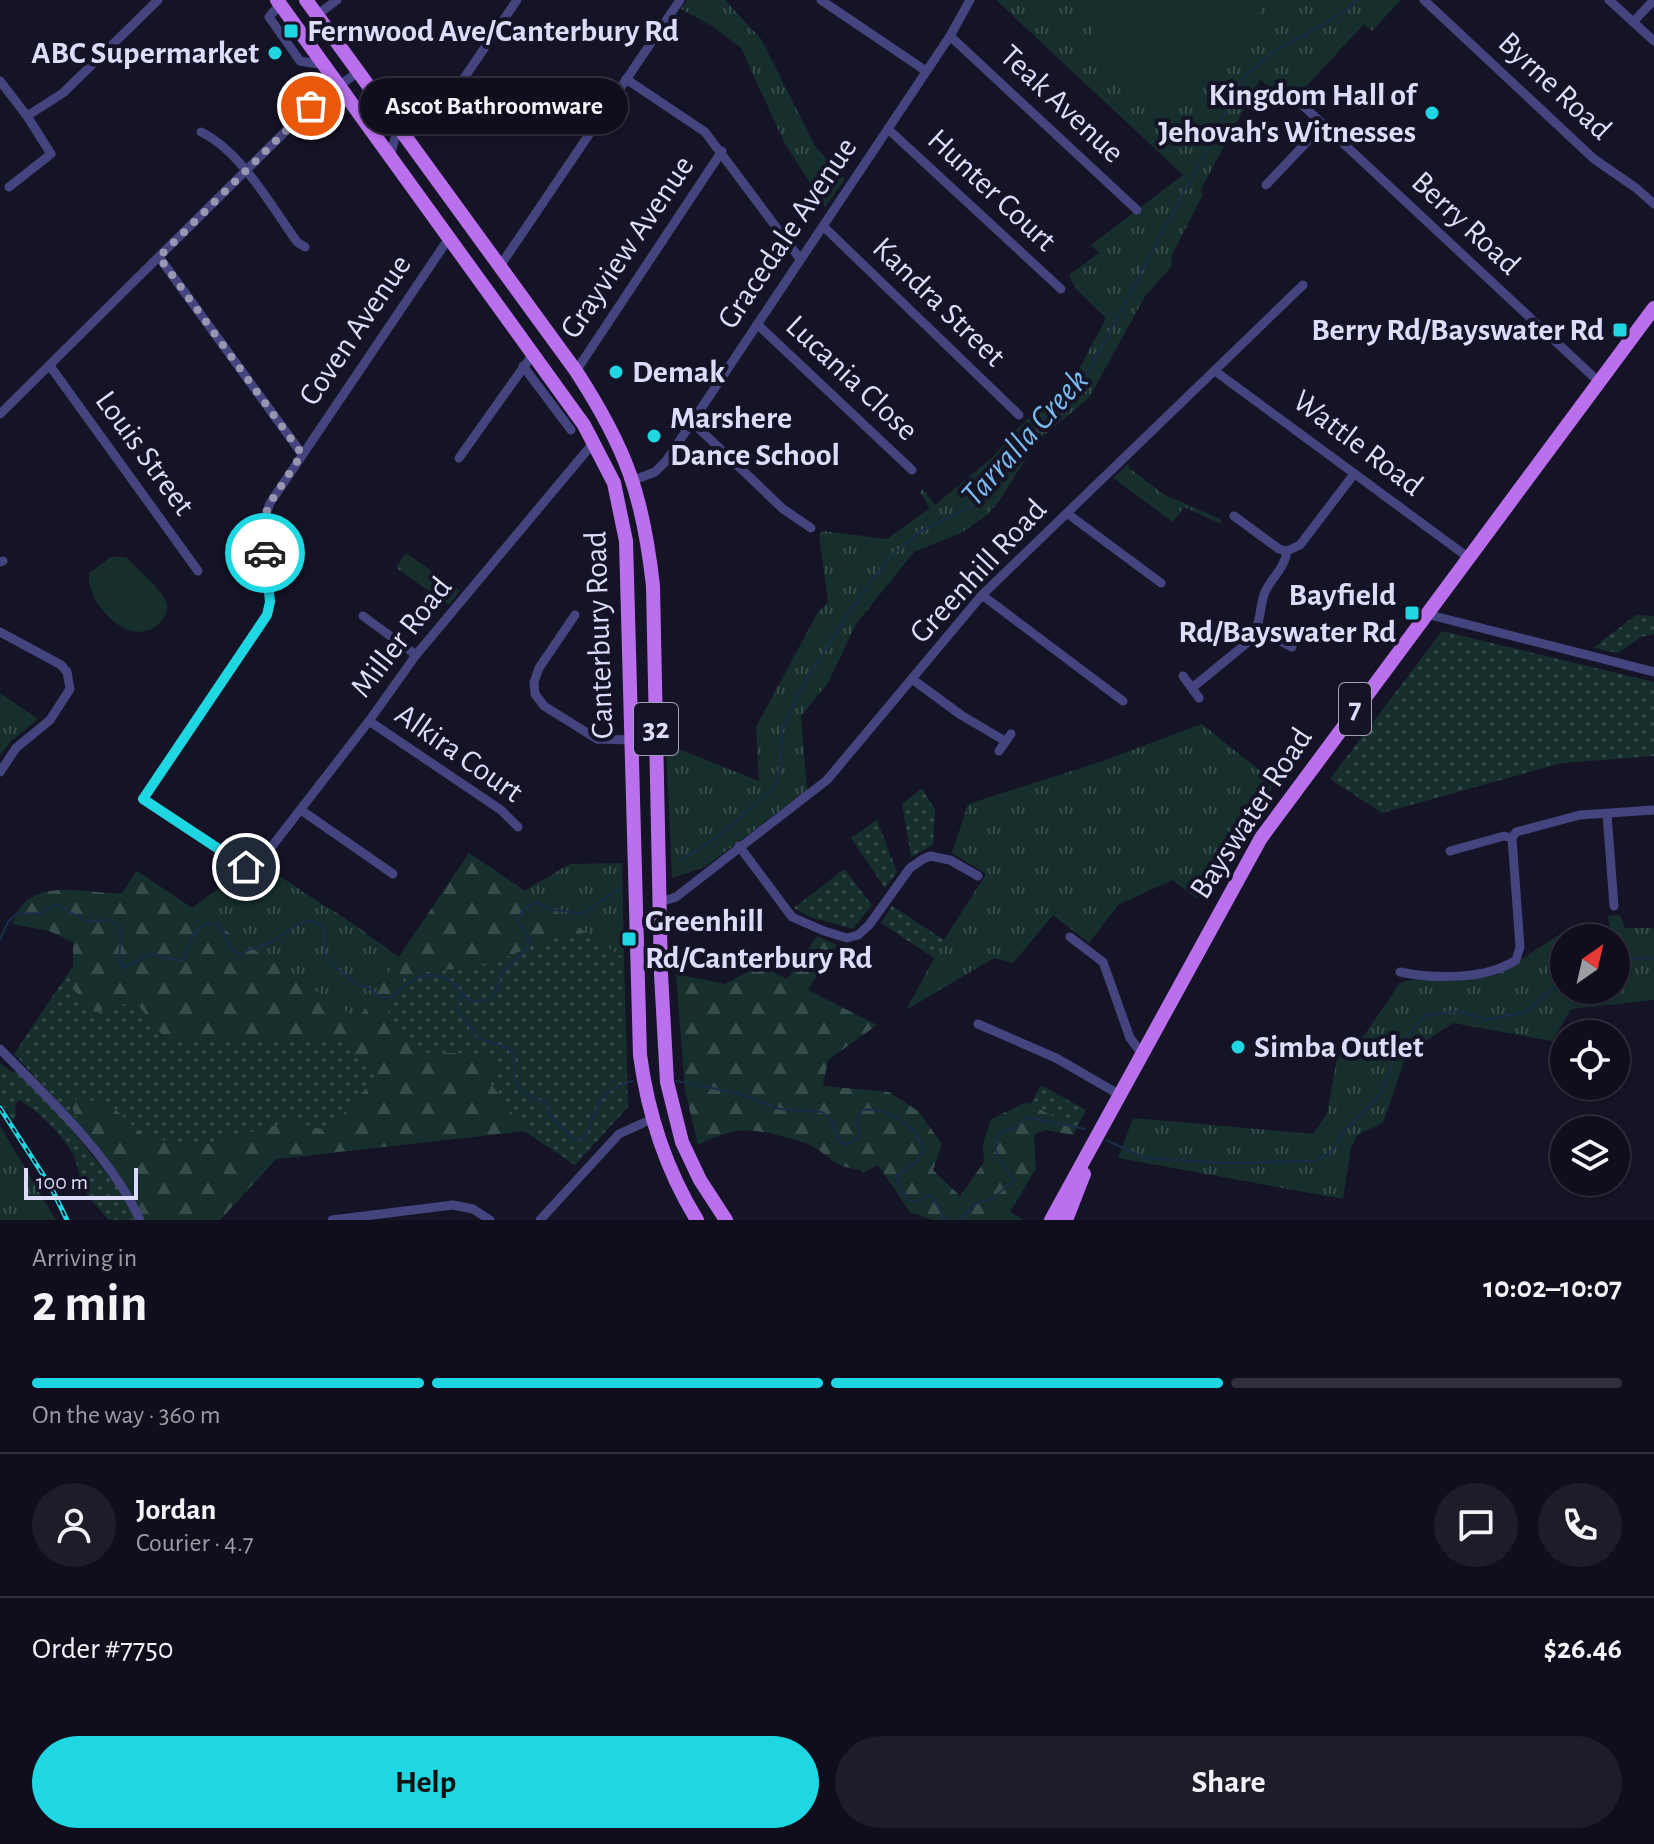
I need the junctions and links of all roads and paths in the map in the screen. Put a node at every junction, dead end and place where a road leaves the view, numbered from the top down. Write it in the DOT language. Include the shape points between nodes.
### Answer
graph roads {
  1 [pos="158,0"];
  2 [pos="306,0"];
  3 [pos="337,0"];
  4 [pos="517,0"];
  5 [pos="680,0"];
  6 [pos="970,0"];
  7 [pos="1424,0"];
  8 [pos="1609,0"];
  9 [pos="1654,0"];
  10 [pos="824,1"];
  11 [pos="278,2"];
  12 [pos="317,15"];
  13 [pos="1633,22"];
  14 [pos="950,36"];
  15 [pos="1654,41"];
  16 [pos="325,68"];
  17 [pos="926,71"];
  18 [pos="358,72"];
  19 [pos="626,79"];
  20 [pos="0,81"];
  21 [pos="339,86"];
  22 [pos="1299,102"];
  23 [pos="311,106"];
  24 [pos="27,116"];
  25 [pos="1323,125"];
  26 [pos="888,129"];
  27 [pos="201,132"];
  28 [pos="398,134"];
  29 [pos="375,135"];
  30 [pos="722,151"];
  31 [pos="390,156"];
  32 [pos="246,170"];
  33 [pos="1266,185"];
  34 [pos="9,187"];
  35 [pos="1654,204"];
  36 [pos="1137,210"];
  37 [pos="823,226"];
  38 [pos="449,238"];
  39 [pos="305,247"];
  40 [pos="159,257"];
  41 [pos="800,259"];
  42 [pos="500,266"];
  43 [pos="478,278"];
  44 [pos="1303,285"];
  45 [pos="1061,289"];
  46 [pos="1654,308"];
  47 [pos="757,324"];
  48 [pos="533,354"];
  49 [pos="50,366"];
  50 [pos="523,366"];
  51 [pos="576,371"];
  52 [pos="1215,371"];
  53 [pos="1599,382"];
  54 [pos="559,390"];
  55 [pos="0,414"];
  56 [pos="1019,415"];
  57 [pos="692,422"];
  58 [pos="571,430"];
  59 [pos="594,442"];
  60 [pos="302,454"];
  61 [pos="459,458"];
  62 [pos="912,470"];
  63 [pos="1354,474"];
  64 [pos="634,480"];
  65 [pos="1068,514"];
  66 [pos="1234,516"];
  67 [pos="811,528"];
  68 [pos="1287,551"];
  69 [pos="1469,558"];
  70 [pos="198,571"];
  71 [pos="1161,583"];
  72 [pos="982,595"];
  73 [pos="1426,614"];
  74 [pos="575,615"];
  75 [pos="363,616"];
  76 [pos="1258,629"];
  77 [pos="0,632"];
  78 [pos="1292,647"];
  79 [pos="416,655"];
  80 [pos="1654,672"];
  81 [pos="1183,676"];
  82 [pos="912,679"];
  83 [pos="1192,688"];
  84 [pos="1199,698"];
  85 [pos="1123,701"];
  86 [pos="369,721"];
  87 [pos="656,737"];
  88 [pos="631,740"];
  89 [pos="999,751"];
  90 [pos="0,772"];
  91 [pos="301,810"];
  92 [pos="1654,810"];
  93 [pos="1607,814"];
  94 [pos="518,827"];
  95 [pos="1512,838"];
  96 [pos="739,846"];
  97 [pos="1450,851"];
  98 [pos="254,867"];
  99 [pos="393,874"];
  100 [pos="978,876"];
  101 [pos="660,898"];
  102 [pos="635,900"];
  103 [pos="1614,906"];
  104 [pos="1070,937"];
  105 [pos="1400,972"];
  106 [pos="978,1024"];
  107 [pos="0,1049"];
  108 [pos="1142,1054"];
  109 [pos="1120,1095"];
  110 [pos="652,1119"];
  111 [pos="1067,1210"];
  112 [pos="140,1220"];
  113 [pos="332,1220"];
  114 [pos="490,1220"];
  115 [pos="540,1220"];
  116 [pos="697,1220"];
  117 [pos="726,1220"];
  118 [pos="1051,1220"];
  1 -- 24 [label="street" via="63,93"];
  2 -- 12 [label="main road, Canterbury Road / 32"];
  3 -- 12 [label="street"];
  4 -- 28 [label="street" via="460,84"];
  5 -- 19 [label="street"];
  6 -- 14 [label="street, Gracedale Avenue"];
  7 -- 35 [label="street, Byrne Road" via="1594,159"];
  8 -- 13 [label="street"];
  9 -- 13 [label="street"];
  10 -- 17 [label="street"];
  11 -- 16 [label="main road, Canterbury Road / 32"];
  12 -- 18 [label="main road, Canterbury Road / 32"];
  13 -- 15 [label="street"];
  14 -- 17 [label="street, Gracedale Avenue"];
  14 -- 36 [label="street, Teak Avenue"];
  16 -- 21 [label="main road, Canterbury Road / 32"];
  16 -- 23 [label="street"];
  17 -- 26 [label="street, Gracedale Avenue"];
  18 -- 21 [label="street"];
  18 -- 28 [label="main road, Canterbury Road / 32"];
  19 -- 30 [label="street" via="705,132"];
  19 -- 42 [label="street"];
  20 -- 24 [label="street"];
  21 -- 23 [label="street"];
  21 -- 29 [label="main road, Canterbury Road / 32"];
  22 -- 25 [label="street, Berry Road"];
  23 -- 32 [label="street"];
  24 -- 34 [label="street" via="51,154"];
  25 -- 33 [label="street"];
  25 -- 53 [label="street, Berry Road"];
  26 -- 37 [label="street, Gracedale Avenue"];
  26 -- 45 [label="street, Hunter Court"];
  27 -- 32 [label="street"];
  28 -- 29 [label="street"];
  28 -- 31 [label="street"];
  28 -- 42 [label="main road, Canterbury Road / 32"];
  29 -- 31 [label="main road, Canterbury Road / 32"];
  30 -- 41 [label="street"];
  30 -- 51 [label="street, Grayview Avenue"];
  31 -- 38 [label="main road, Canterbury Road / 32"];
  32 -- 39 [label="street"];
  32 -- 40 [label="street"];
  37 -- 41 [label="street, Gracedale Avenue"];
  37 -- 56 [label="street, Kandra Street"];
  38 -- 43 [label="main road, Canterbury Road / 32"];
  38 -- 60 [label="street, Coven Avenue"];
  40 -- 49 [label="street"];
  40 -- 60 [label="street"];
  41 -- 47 [label="street, Gracedale Avenue"];
  42 -- 43 [label="main road"];
  42 -- 51 [label="main road, Canterbury Road / 32"];
  43 -- 48 [label="main road, Canterbury Road / 32"];
  44 -- 52 [label="street, Greenhill Road"];
  46 -- 53 [label="main road, Bayswater Road / 7"];
  47 -- 57 [label="street, Gracedale Avenue"];
  47 -- 62 [label="street, Lucania Close"];
  48 -- 50 [label="street"];
  48 -- 54 [label="main road, Canterbury Road / 32"];
  49 -- 55 [label="street"];
  49 -- 70 [label="street, Louis Street"];
  50 -- 58 [label="street"];
  50 -- 61 [label="street"];
  51 -- 54 [label="main road"];
  51 -- 64 [label="main road, Canterbury Road / 32" via="609,424"];
  52 -- 63 [label="street, Wattle Road"];
  52 -- 65 [label="street, Greenhill Road"];
  53 -- 69 [label="main road, Bayswater Road / 7"];
  54 -- 59 [label="main road, Canterbury Road / 32"];
  57 -- 64 [label="street, Gracedale Avenue" via="661,467"];
  57 -- 67 [label="street" via="783,509"];
  59 -- 79 [label="street, Miller Road"];
  59 -- 88 [label="main road, Canterbury Road / 32" via="614,483 626,541"];
  60 -- 98 [label="street, Coven Avenue" via="262,524 267,615 143,799 246,867"];
  63 -- 68 [label="street" via="1300,545"];
  63 -- 69 [label="street, Wattle Road"];
  64 -- 87 [label="main road, Canterbury Road / 32" via="653,586"];
  65 -- 71 [label="street"];
  65 -- 72 [label="street, Greenhill Road"];
  66 -- 68 [label="street"];
  68 -- 76 [label="street" via="1284,565 1265,591"];
  69 -- 73 [label="main road, Bayswater Road / 7"];
  72 -- 82 [label="street, Greenhill Road"];
  72 -- 85 [label="street"];
  73 -- 80 [label="street"];
  73 -- 108 [label="main road, Bayswater Road / 7" via="1261,838"];
  74 -- 88 [label="street" via="539,668 535,694 544,706 592,737"];
  75 -- 79 [label="street"];
  76 -- 78 [label="street"];
  76 -- 83 [label="street"];
  77 -- 90 [label="street" via="61,665 70,689 50,720 16,748"];
  79 -- 86 [label="street, Miller Road"];
  81 -- 83 [label="street"];
  82 -- 89 [label="street" via="961,715 1008,737"];
  82 -- 96 [label="street, Greenhill Road" via="827,780"];
  83 -- 84 [label="street"];
  86 -- 91 [label="street, Miller Road"];
  86 -- 94 [label="street, Alkira Court"];
  87 -- 88 [label="main road"];
  87 -- 101 [label="main road, Canterbury Road / 32"];
  88 -- 102 [label="main road, Canterbury Road / 32"];
  91 -- 98 [label="street, Miller Road"];
  91 -- 99 [label="street"];
  92 -- 93 [label="street"];
  93 -- 95 [label="street" via="1552,822 1516,832"];
  93 -- 103 [label="street"];
  95 -- 97 [label="street"];
  95 -- 105 [label="street" via="1520,947 1516,960 1496,971 1429,978"];
  96 -- 100 [label="street" via="792,917 847,938 869,925 910,868 923,859 950,860"];
  96 -- 101 [label="street, Greenhill Road" via="671,900"];
  101 -- 102 [label="main road"];
  101 -- 117 [label="main road, Canterbury Road / 32" via="670,1101 692,1164"];
  102 -- 110 [label="main road, Canterbury Road / 32" via="638,1034"];
  104 -- 108 [label="street" via="1103,962 1130,1038"];
  106 -- 109 [label="street" via="1056,1058"];
  107 -- 112 [label="street" via="96,1152"];
  108 -- 109 [label="main road, Bayswater Road / 7"];
  109 -- 111 [label="main road, Bayswater Road / 7"];
  110 -- 115 [label="street" via="619,1134"];
  110 -- 116 [label="main road, Canterbury Road / 32" via="675,1181"];
  111 -- 118 [label="main road, Bayswater Road / 7"];
  113 -- 114 [label="street" via="453,1205"];
}
